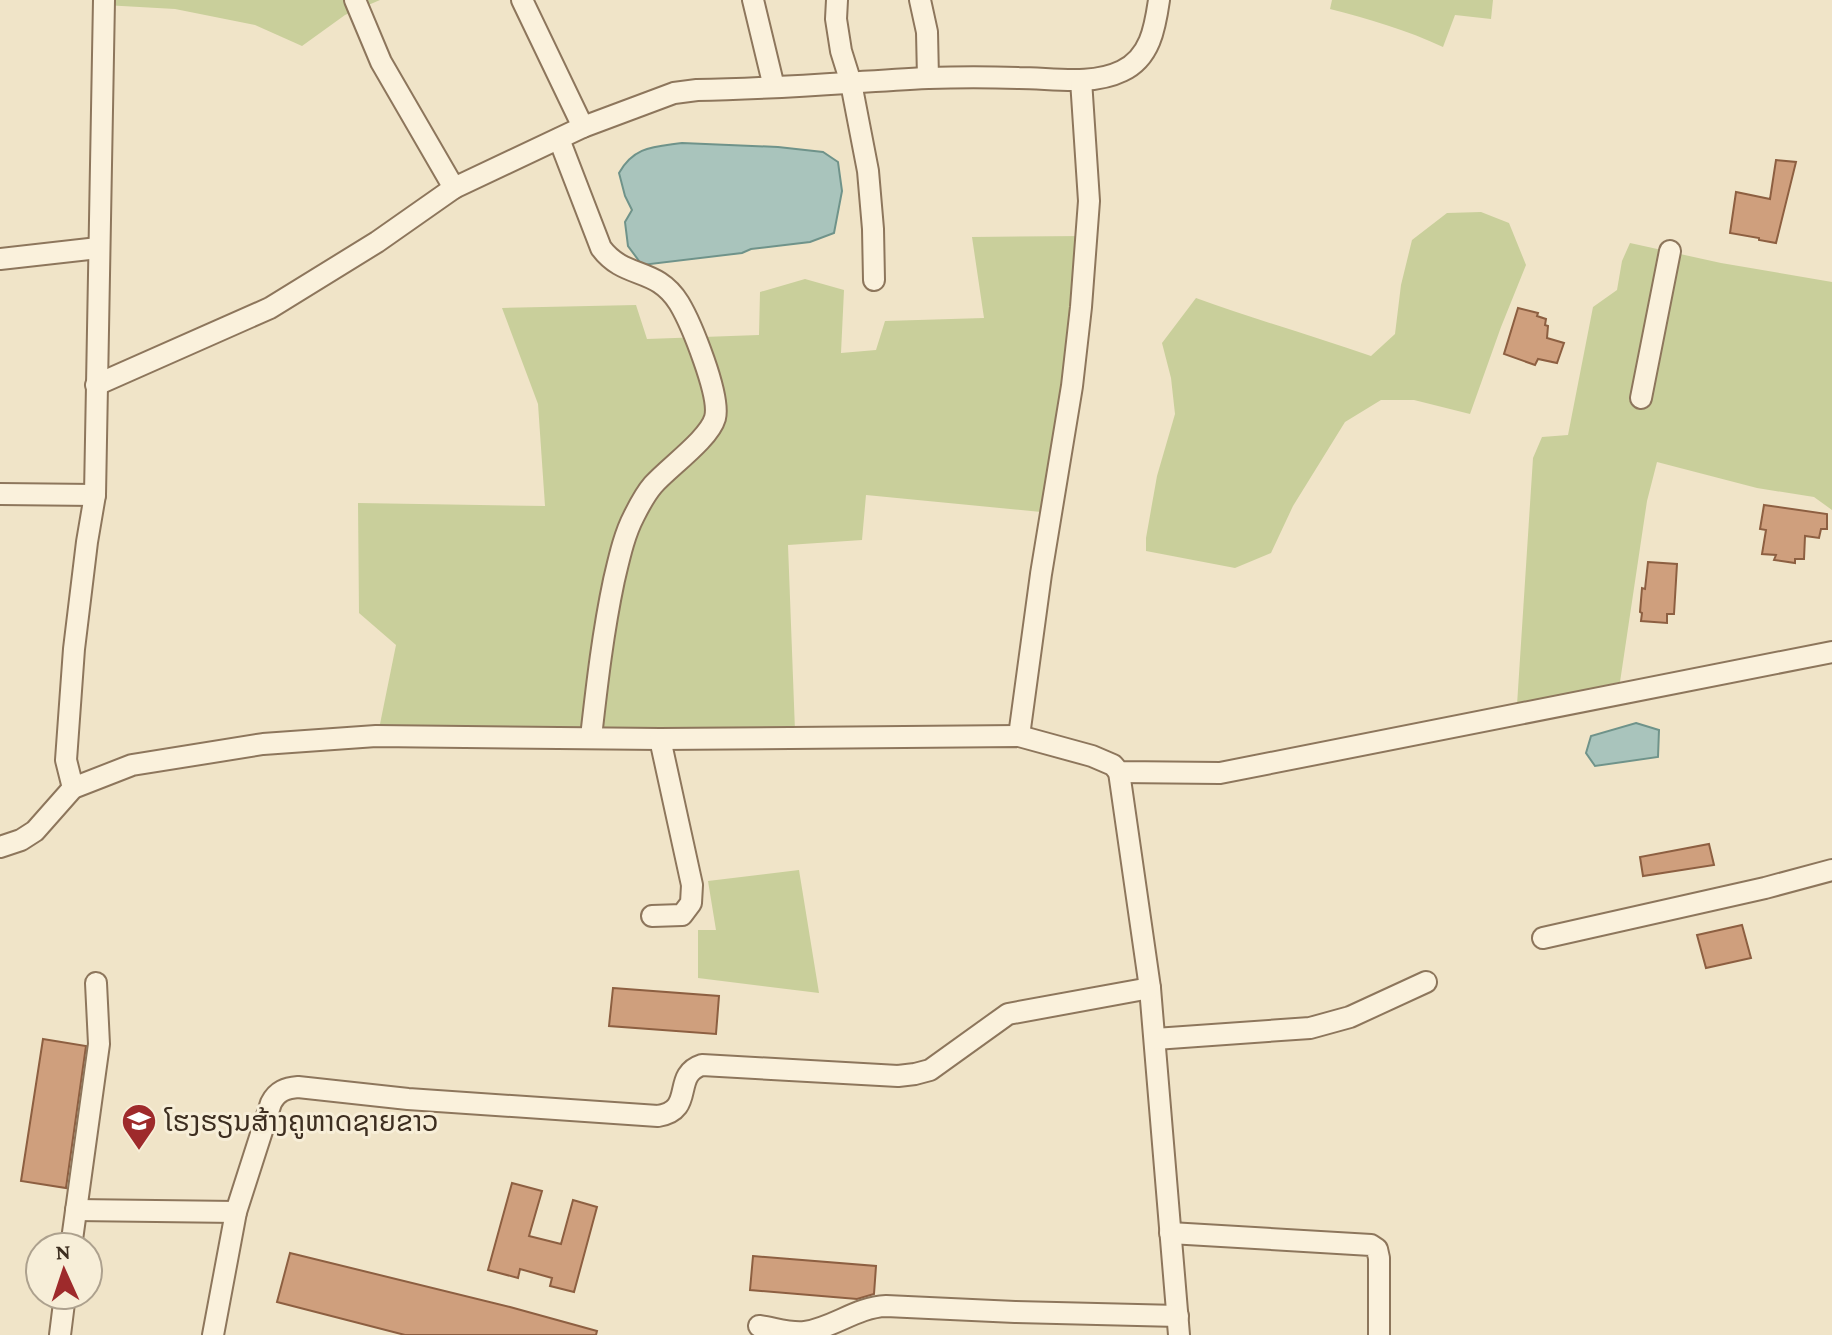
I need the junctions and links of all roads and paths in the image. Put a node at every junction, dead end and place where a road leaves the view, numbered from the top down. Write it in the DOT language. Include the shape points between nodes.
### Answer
graph roads {
  1 [pos="104,0"];
  2 [pos="355,0"];
  3 [pos="522,0"];
  4 [pos="753,0"];
  5 [pos="837,0"];
  6 [pos="920,0"];
  7 [pos="1159,0"];
  8 [pos="928,78"];
  9 [pos="1081,80"];
  10 [pos="851,83"];
  11 [pos="774,87"];
  12 [pos="583,127"];
  13 [pos="559,139"];
  14 [pos="454,188"];
  15 [pos="98,248"];
  16 [pos="1670,251"];
  17 [pos="0,259"];
  18 [pos="874,280"];
  19 [pos="96,385"];
  20 [pos="1641,398"];
  21 [pos="0,494"];
  22 [pos="95,495"];
  23 [pos="1832,652"];
  24 [pos="1019,736"];
  25 [pos="591,737"];
  26 [pos="660,739"];
  27 [pos="1119,772"];
  28 [pos="73,788"];
  29 [pos="0,847"];
  30 [pos="1832,870"];
  31 [pos="652,916"];
  32 [pos="1543,938"];
  33 [pos="1426,982"];
  34 [pos="96,983"];
  35 [pos="1150,988"];
  36 [pos="1155,1039"];
  37 [pos="76,1210"];
  38 [pos="236,1212"];
  39 [pos="73,1231"];
  40 [pos="1170,1233"];
  41 [pos="63,1311"];
  42 [pos="759,1326"];
  43 [pos="1178,1326"];
  44 [pos="60,1335"];
  45 [pos="213,1335"];
  46 [pos="1379,1335"];
  1 -- 15 [label="street"];
  2 -- 14 [label="street" via="381,62"];
  3 -- 12 [label="street"];
  4 -- 11 [label="street"];
  5 -- 10 [label="street" via="841,51"];
  6 -- 8 [label="street"];
  7 -- 9 [label="street" via="1156,24 1138,61 1121,72"];
  8 -- 9 [label="street"];
  8 -- 10 [label="street"];
  9 -- 24 [label="street" via="1089,201 1081,307"];
  10 -- 11 [label="street"];
  10 -- 18 [label="street" via="868,171"];
  11 -- 12 [label="street" via="674,93"];
  12 -- 13 [label="street"];
  13 -- 14 [label="street"];
  13 -- 25 [label="street" via="609,259 652,277 679,303 700,349 716,416 710,430 652,486 633,518 604,625"];
  14 -- 19 [label="street" via="270,308"];
  15 -- 17 [label="street"];
  15 -- 19 [label="street"];
  16 -- 20 [label="street"];
  19 -- 22 [label="street"];
  21 -- 22 [label="street"];
  22 -- 28 [label="street" via="74,649 66,760"];
  23 -- 27 [label="street" via="1220,773"];
  24 -- 26 [label="street"];
  24 -- 27 [label="street" via="1092,756"];
  25 -- 26 [label="street"];
  25 -- 28 [label="street" via="376,736 263,744 132,765"];
  26 -- 31 [label="street" via="692,885 691,903 682,915"];
  27 -- 35 [label="street"];
  28 -- 29 [label="street" via="35,831"];
  30 -- 32 [label="street"];
  33 -- 36 [label="street" via="1350,1017 1310,1028"];
  34 -- 37 [label="street" via="99,1044"];
  35 -- 36 [label="street"];
  35 -- 38 [label="street" via="1008,1014 930,1070 915,1074 702,1065 685,1078 682,1099 668,1115 285,1089 271,1103"];
  36 -- 40 [label="street"];
  37 -- 38 [label="street"];
  37 -- 39 [label="street"];
  38 -- 45 [label="street"];
  40 -- 43 [label="street"];
  40 -- 46 [label="street" via="1371,1245 1379,1258"];
  41 -- 44 [label="street"];
  42 -- 43 [label="street" via="807,1331 886,1306"];
}
